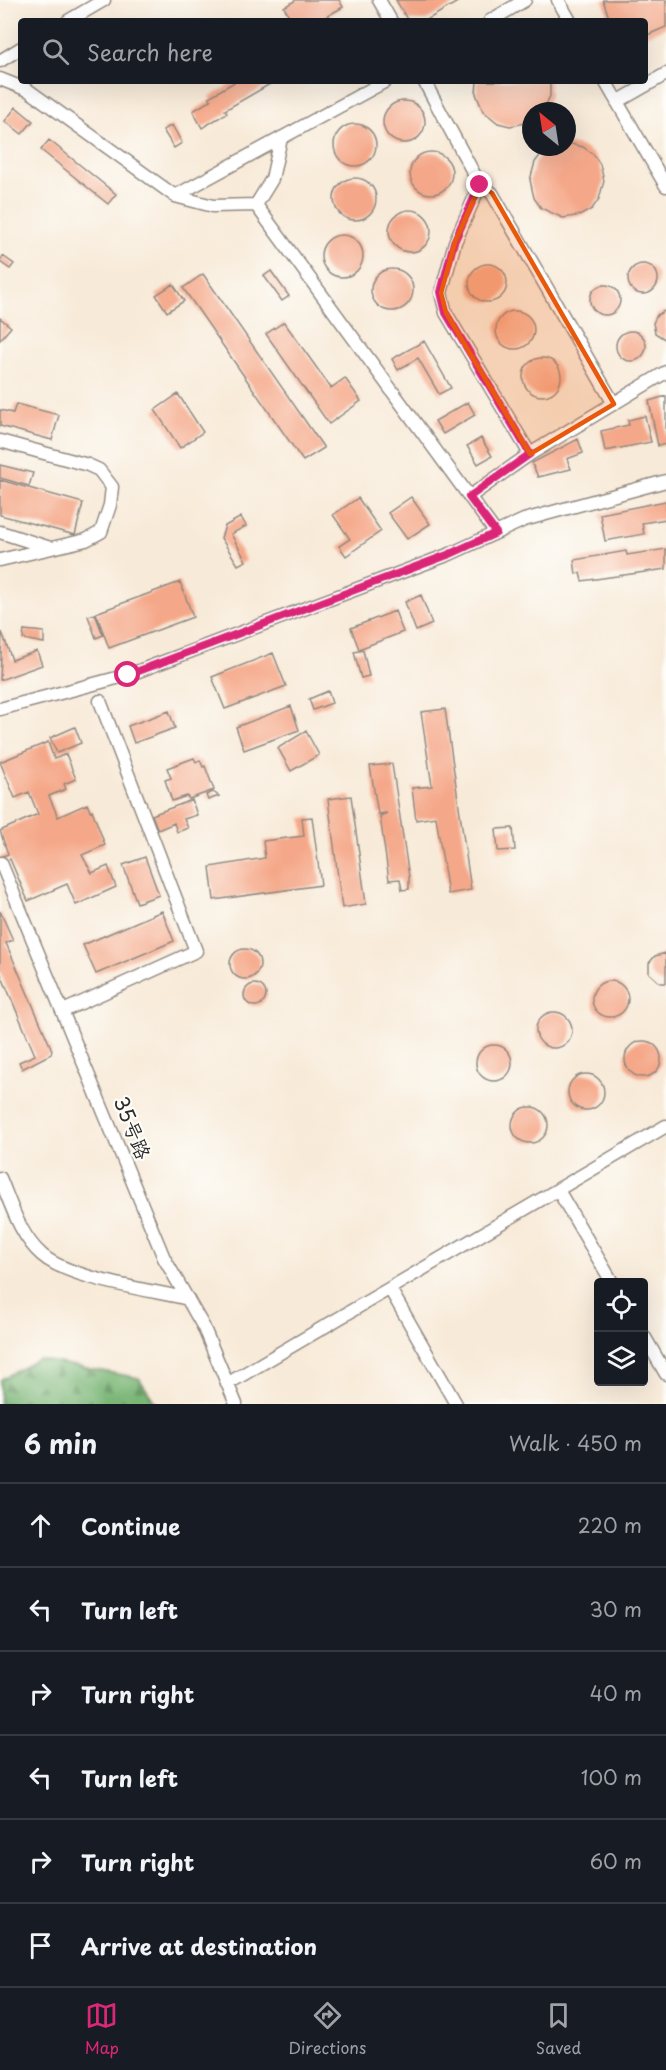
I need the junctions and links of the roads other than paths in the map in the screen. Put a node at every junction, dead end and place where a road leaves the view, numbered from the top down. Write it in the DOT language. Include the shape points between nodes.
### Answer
graph roads {
  1 [pos="104,0"];
  2 [pos="379,0"];
  3 [pos="525,0"];
  4 [pos="558,0"];
  5 [pos="73,18"];
  6 [pos="389,18"];
  7 [pos="494,18"];
  8 [pos="568,18"];
  9 [pos="18,50"];
  10 [pos="0,60"];
  11 [pos="666,74"];
  12 [pos="0,79"];
  13 [pos="380,84"];
  14 [pos="426,84"];
  15 [pos="607,84"];
  16 [pos="617,102"];
  17 [pos="281,138"];
  18 [pos="480,185"];
  19 [pos="666,186"];
  20 [pos="175,196"];
  21 [pos="256,205"];
  22 [pos="666,372"];
  23 [pos="614,404"];
  24 [pos="0,441"];
  25 [pos="530,454"];
  26 [pos="666,482"];
  27 [pos="469,497"];
  28 [pos="0,532"];
  29 [pos="496,533"];
  30 [pos="51,548"];
  31 [pos="0,560"];
  32 [pos="100,701"];
  33 [pos="0,709"];
  34 [pos="1,863"];
  35 [pos="63,1011"];
  36 [pos="666,1126"];
  37 [pos="0,1178"];
  38 [pos="558,1190"];
  39 [pos="610,1278"];
  40 [pos="390,1288"];
  41 [pos="188,1299"];
  42 [pos="648,1343"];
  43 [pos="666,1374"];
  44 [pos="227,1383"];
  45 [pos="236,1404"];
  46 [pos="456,1404"];
  1 -- 5 [label="street"];
  2 -- 6 [label="street"];
  3 -- 7 [label="street"];
  4 -- 8 [label="street"];
  9 -- 10 [label="street"];
  11 -- 16 [label="street"];
  12 -- 20 [label="street" via="28,90"];
  13 -- 17 [label="street"];
  14 -- 18 [label="street"];
  15 -- 16 [label="street"];
  16 -- 19 [label="street"];
  17 -- 20 [label="street"];
  17 -- 21 [label="street" via="272,179"];
  18 -- 23 [label="street" via="492,193"];
  18 -- 25 [label="street" via="454,242 441,292 446,313"];
  20 -- 21 [label="street" via="213,206"];
  21 -- 27 [label="street"];
  22 -- 23 [label="street"];
  23 -- 25 [label="street"];
  24 -- 30 [label="street" via="88,465 99,470 111,487 101,532 86,540"];
  25 -- 27 [label="street"];
  26 -- 29 [label="street" via="524,520"];
  27 -- 29 [label="street"];
  28 -- 30 [label="street"];
  29 -- 33 [label="street" via="450,554 128,675"];
  30 -- 31 [label="street"];
  32 -- 35 [label="street" via="196,951"];
  34 -- 35 [label="street, 35号路"];
  35 -- 41 [label="street, 35号路" via="164,1258"];
  36 -- 38 [label="street"];
  37 -- 41 [label="street" via="20,1227 42,1256 71,1271"];
  38 -- 39 [label="street"];
  38 -- 40 [label="street"];
  40 -- 44 [label="street"];
  40 -- 46 [label="street"];
  41 -- 44 [label="street, 35号路"];
  42 -- 43 [label="street"];
  44 -- 45 [label="street, 35号路"];
}
